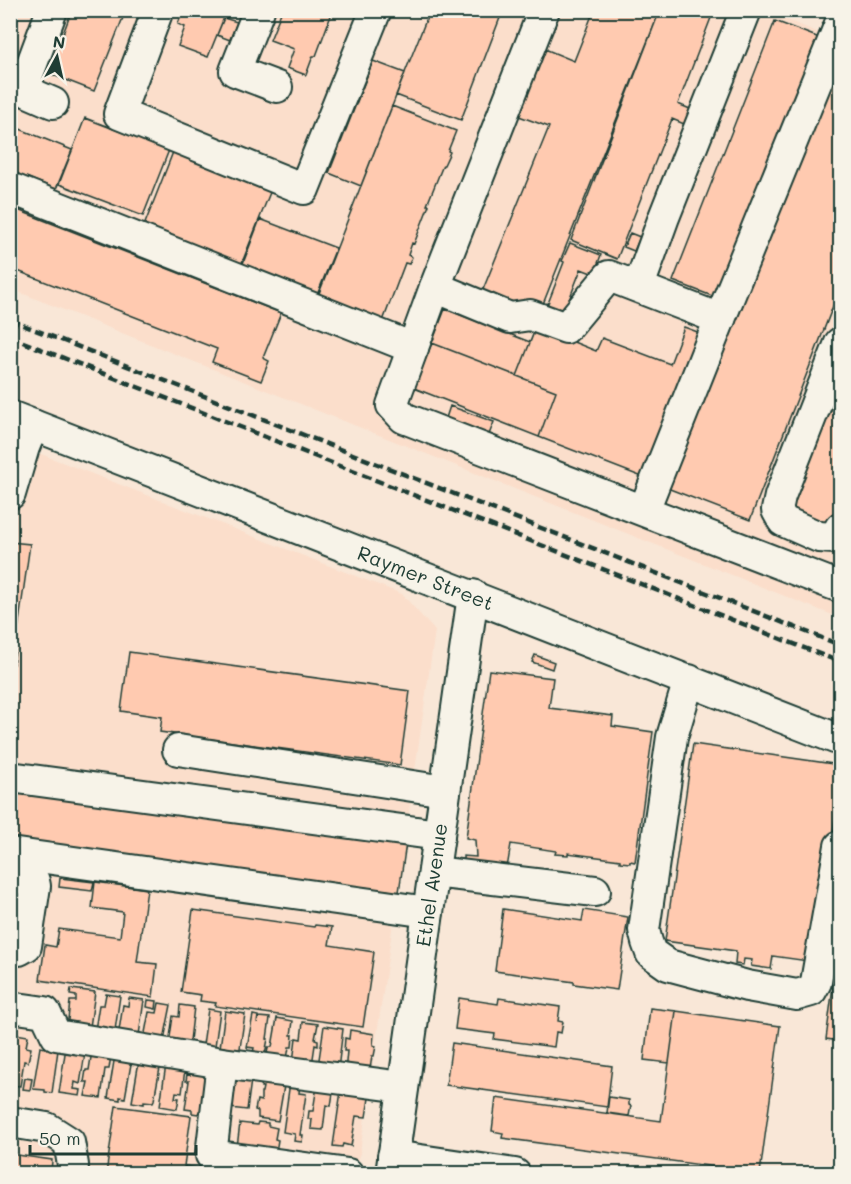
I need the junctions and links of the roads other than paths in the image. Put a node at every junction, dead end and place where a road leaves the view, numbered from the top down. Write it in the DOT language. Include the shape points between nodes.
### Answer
graph roads {
  1 [pos="52,10"];
  2 [pos="158,10"];
  3 [pos="259,10"];
  4 [pos="376,10"];
  5 [pos="544,10"];
  6 [pos="746,10"];
  7 [pos="840,24"];
  8 [pos="277,87"];
  9 [pos="53,104"];
  10 [pos="10,188"];
  11 [pos="639,286"];
  12 [pos="435,287"];
  13 [pos="720,319"];
  14 [pos="840,343"];
  15 [pos="413,348"];
  16 [pos="22,420"];
  17 [pos="10,495"];
  18 [pos="644,510"];
  19 [pos="840,528"];
  20 [pos="840,587"];
  21 [pos="473,596"];
  22 [pos="689,680"];
  23 [pos="840,740"];
  24 [pos="178,750"];
  25 [pos="10,777"];
  26 [pos="445,791"];
  27 [pos="439,835"];
  28 [pos="840,846"];
  29 [pos="10,854"];
  30 [pos="434,872"];
  31 [pos="10,877"];
  32 [pos="595,891"];
  33 [pos="428,912"];
  34 [pos="10,949"];
  35 [pos="10,1007"];
  36 [pos="222,1063"];
  37 [pos="403,1087"];
  38 [pos="10,1122"];
  39 [pos="392,1165"];
  40 [pos="72,1173"];
  41 [pos="348,1173"];
  42 [pos="515,1173"];
  1 -- 9 [label="street" via="27,77 30,93"];
  2 -- 4 [label="street" via="119,114 304,189"];
  3 -- 8 [label="street" via="235,71"];
  5 -- 12 [label="street"];
  6 -- 11 [label="street"];
  7 -- 13 [label="street"];
  10 -- 15 [label="street"];
  11 -- 12 [label="street" via="609,276 566,328 530,315 510,318"];
  11 -- 13 [label="street"];
  12 -- 15 [label="street"];
  13 -- 18 [label="street"];
  14 -- 19 [label="street" via="777,510 783,521 819,537 835,538"];
  15 -- 18 [label="street" via="392,405 404,418"];
  16 -- 17 [label="street" via="24,447"];
  16 -- 21 [label="street, Raymer Street"];
  18 -- 20 [label="street"];
  21 -- 22 [label="street, Raymer Street"];
  21 -- 26 [label="street, Ethel Avenue"];
  22 -- 23 [label="street, Raymer Street"];
  22 -- 28 [label="street" via="672,737 644,930 651,953 668,965 747,986 797,995 811,991 816,982"];
  24 -- 26 [label="street"];
  25 -- 27 [label="street"];
  26 -- 27 [label="street, Ethel Avenue"];
  27 -- 30 [label="street, Ethel Avenue"];
  29 -- 33 [label="street"];
  30 -- 32 [label="street"];
  30 -- 33 [label="street, Ethel Avenue"];
  31 -- 34 [label="street" via="34,881 35,886 26,946"];
  33 -- 37 [label="street, Ethel Avenue"];
  35 -- 36 [label="street" via="45,1012 56,1035"];
  36 -- 37 [label="street"];
  36 -- 41 [label="street" via="211,1155"];
  37 -- 39 [label="street, Ethel Avenue"];
  38 -- 40 [label="street" via="47,1128 69,1142"];
  39 -- 42 [label="street"];
}
